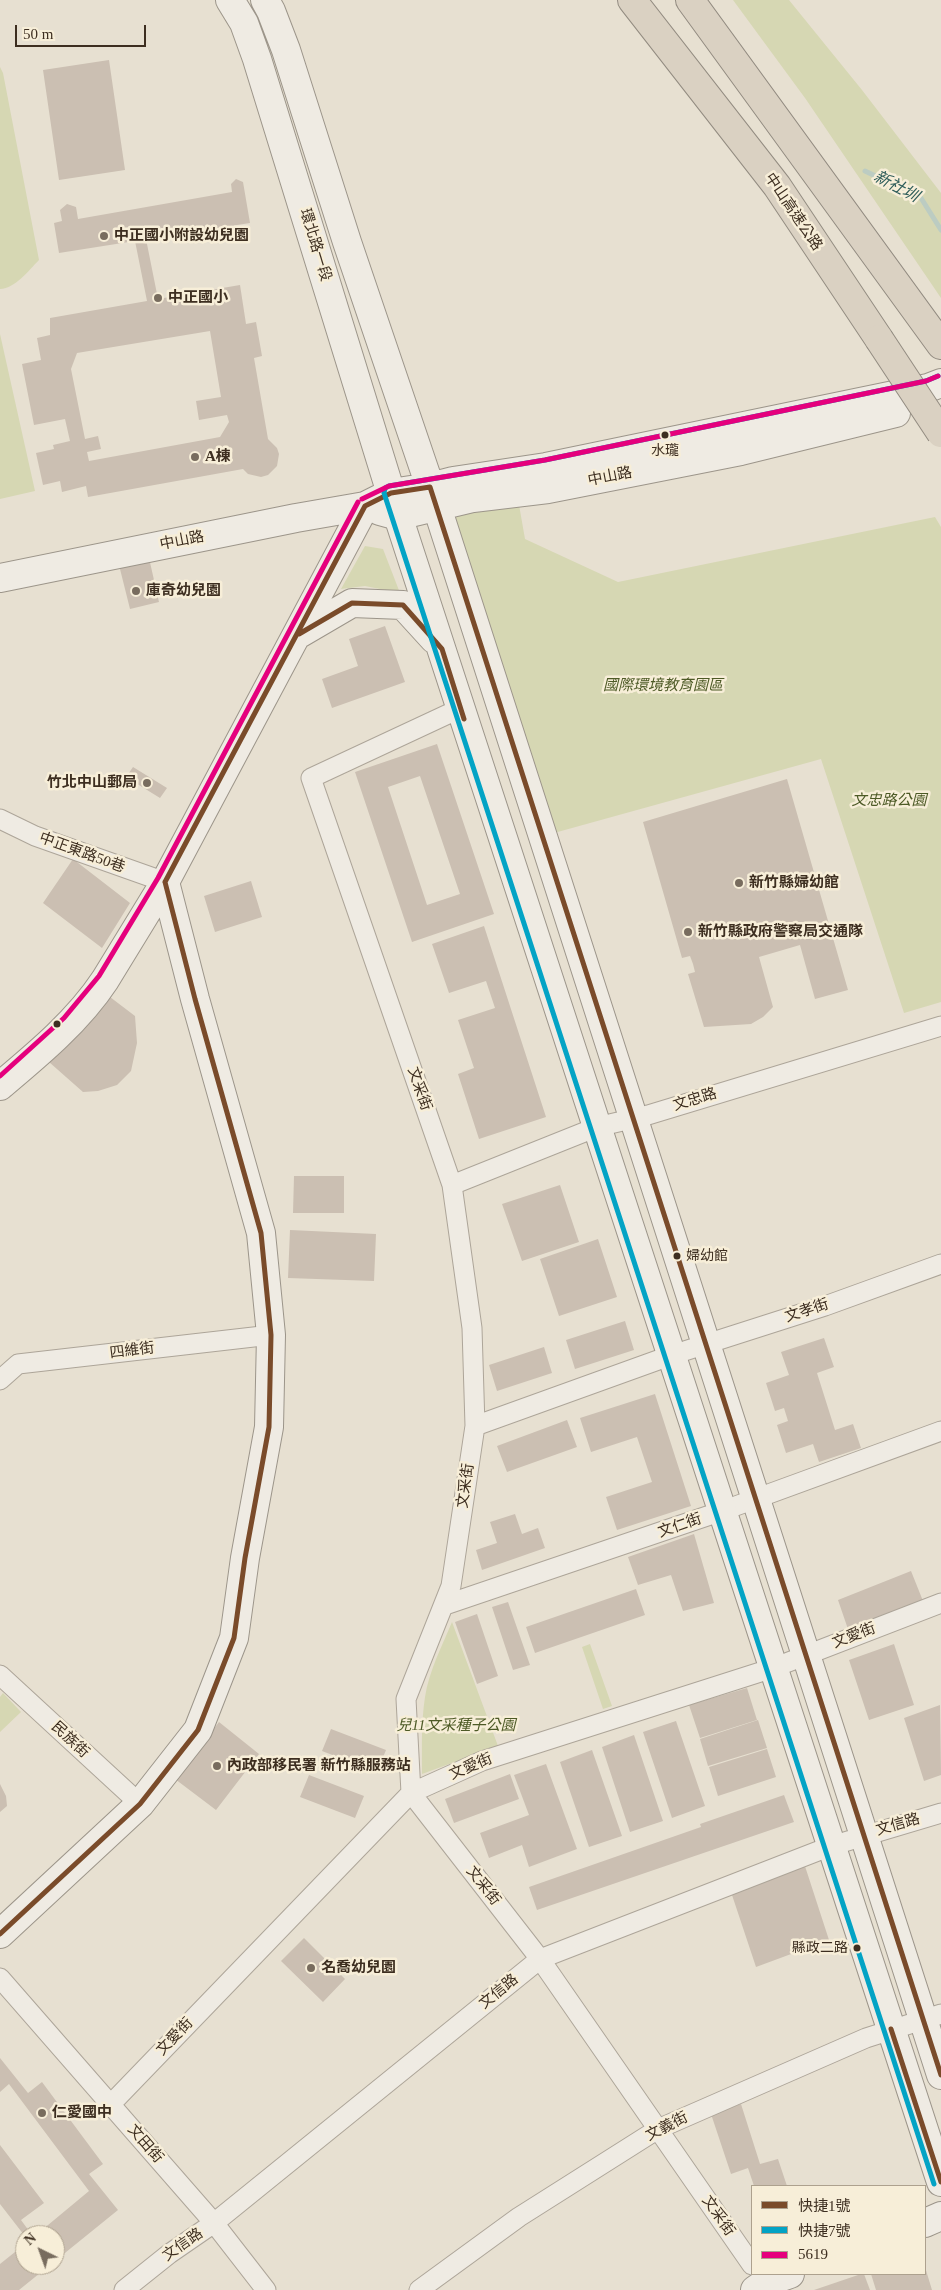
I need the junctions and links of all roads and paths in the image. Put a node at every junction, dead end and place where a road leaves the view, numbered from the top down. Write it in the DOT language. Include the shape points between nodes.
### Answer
graph roads {
  1 [pos="230,0"];
  2 [pos="265,0"];
  3 [pos="632,0"];
  4 [pos="690,0"];
  5 [pos="936,337"];
  6 [pos="941,383"];
  7 [pos="941,401"];
  8 [pos="941,433"];
  9 [pos="433,497"];
  10 [pos="395,505"];
  11 [pos="364,506"];
  12 [pos="0,578"];
  13 [pos="299,634"];
  14 [pos="442,649"];
  15 [pos="461,708"];
  16 [pos="0,819"];
  17 [pos="165,882"];
  18 [pos="941,1026"];
  19 [pos="0,1086"];
  20 [pos="634,1118"];
  21 [pos="597,1127"];
  22 [pos="452,1185"];
  23 [pos="941,1264"];
  24 [pos="271,1335"];
  25 [pos="706,1344"];
  26 [pos="672,1356"];
  27 [pos="0,1380"];
  28 [pos="475,1426"];
  29 [pos="941,1431"];
  30 [pos="756,1500"];
  31 [pos="722,1512"];
  32 [pos="941,1603"];
  33 [pos="445,1605"];
  34 [pos="806,1655"];
  35 [pos="773,1668"];
  36 [pos="0,1675"];
  37 [pos="411,1793"];
  38 [pos="140,1804"];
  39 [pos="941,1813"];
  40 [pos="864,1835"];
  41 [pos="831,1846"];
  42 [pos="0,1934"];
  43 [pos="540,1959"];
  44 [pos="0,1978"];
  45 [pos="932,2016"];
  46 [pos="891,2030"];
  47 [pos="941,2075"];
  48 [pos="110,2104"];
  49 [pos="658,2129"];
  50 [pos="941,2182"];
  51 [pos="941,2216"];
  52 [pos="926,2223"];
  53 [pos="214,2224"];
  54 [pos="751,2259"];
  55 [pos="124,2290"];
  56 [pos="266,2290"];
  57 [pos="420,2290"];
  1 -- 10 [label="street, 環北路一段" via="244,23 257,59"];
  2 -- 9 [label="street, 環北路一段" via="286,50"];
  3 -- 8 [label="highway, 中山高速公路, bridge" via="777,186"];
  4 -- 5 [label="highway"];
  6 -- 9 [label="street, 中山路" via="546,467 453,481"];
  7 -- 9 [label="street, 中山路" via="741,451 548,489 473,498"];
  9 -- 10 [label="street, 中山路"];
  9 -- 20 [label="street"];
  10 -- 11 [label="street, 中山路"];
  10 -- 14 [label="street"];
  11 -- 12 [label="street, 中山路"];
  11 -- 13 [label="street"];
  13 -- 14 [label="street" via="352,603 403,605"];
  13 -- 17 [label="street"];
  14 -- 15 [label="street"];
  15 -- 21 [label="street"];
  15 -- 22 [label="street, 文采街" via="311,778"];
  16 -- 17 [label="street, 中正東路50巷" via="35,836"];
  17 -- 19 [label="street" via="95,996 39,1054"];
  17 -- 24 [label="street" via="261,1233"];
  18 -- 20 [label="street, 文忠路"];
  20 -- 21 [label="street, 文忠路"];
  20 -- 25 [label="street"];
  21 -- 22 [label="street, 文忠路"];
  21 -- 26 [label="street"];
  22 -- 28 [label="street, 文采街" via="472,1328"];
  23 -- 25 [label="street, 文孝街"];
  24 -- 27 [label="street, 四維街" via="18,1364"];
  24 -- 38 [label="street" via="269,1427 234,1638 198,1730"];
  25 -- 26 [label="street, 文孝街"];
  25 -- 30 [label="street"];
  26 -- 28 [label="street, 文孝街"];
  26 -- 31 [label="street"];
  28 -- 33 [label="street, 文采街" via="451,1586"];
  29 -- 30 [label="street, 文仁街"];
  30 -- 31 [label="street, 文仁街"];
  30 -- 34 [label="street"];
  31 -- 33 [label="street, 文仁街"];
  31 -- 35 [label="street"];
  32 -- 34 [label="street, 文愛街"];
  33 -- 37 [label="street, 文采街" via="406,1699"];
  34 -- 35 [label="street, 文愛街"];
  34 -- 40 [label="street"];
  35 -- 37 [label="street, 文愛街" via="482,1761"];
  35 -- 41 [label="street"];
  36 -- 38 [label="street, 民族街"];
  37 -- 43 [label="street, 文采街"];
  37 -- 48 [label="street, 文愛街"];
  38 -- 42 [label="street"];
  39 -- 40 [label="street, 文信路"];
  40 -- 41 [label="street, 文信路"];
  40 -- 45 [label="street"];
  41 -- 43 [label="street, 文信路"];
  41 -- 46 [label="street"];
  43 -- 49 [label="street, 文采街"];
  43 -- 53 [label="street, 文信路"];
  44 -- 48 [label="street, 文田街"];
  45 -- 46 [label="street, 文義街"];
  45 -- 47 [label="street"];
  46 -- 49 [label="street, 文義街"];
  46 -- 50 [label="street"];
  48 -- 53 [label="street, 文田街"];
  49 -- 54 [label="street, 文采街"];
  49 -- 57 [label="street, 文義街" via="519,2217"];
  51 -- 52 [label="street"];
  53 -- 55 [label="street, 文信路"];
  53 -- 56 [label="street, 文田街"];
}
